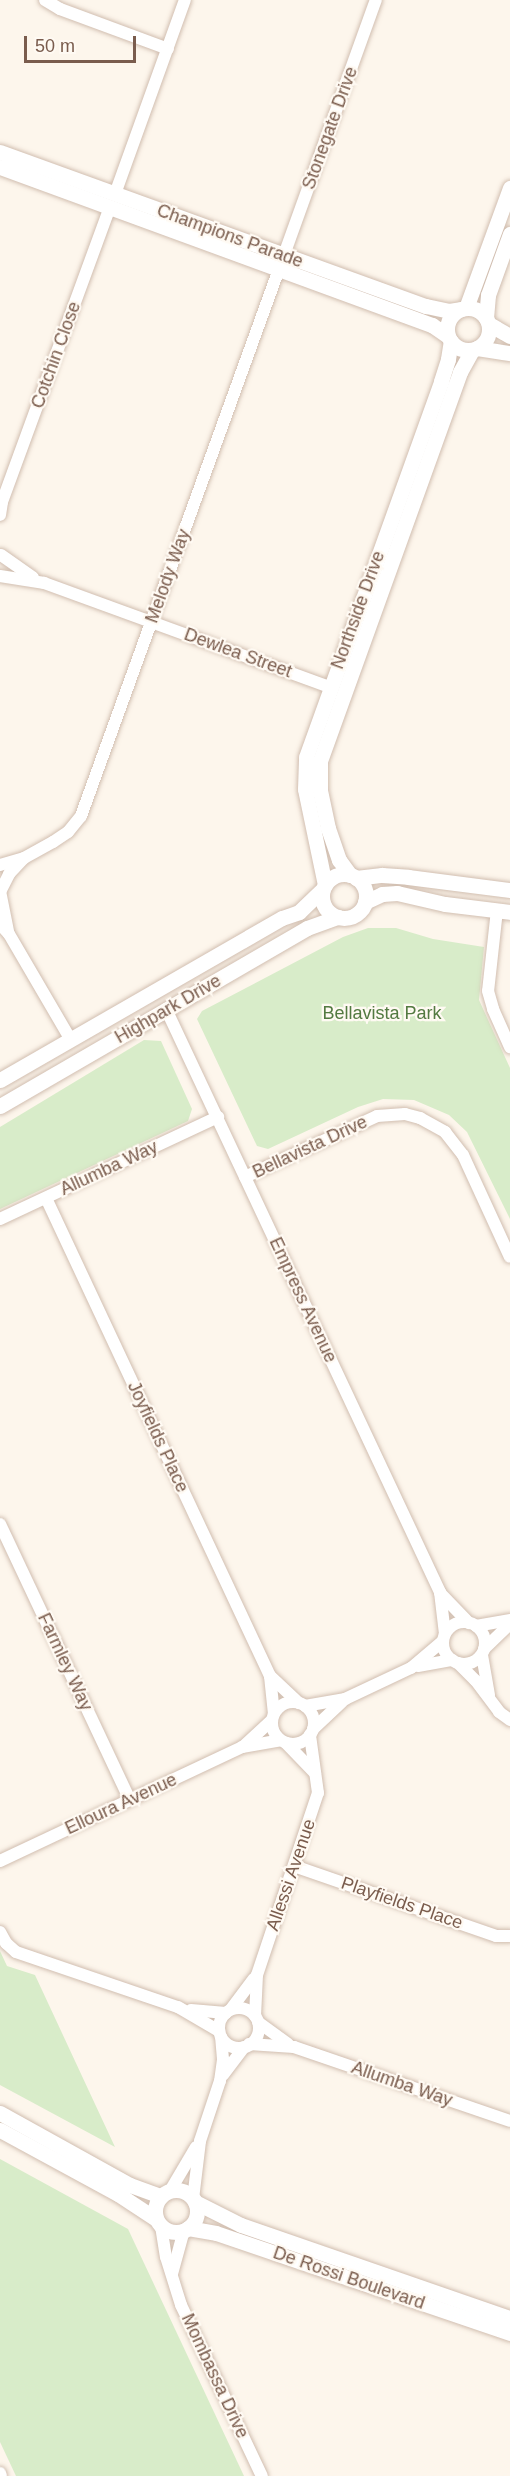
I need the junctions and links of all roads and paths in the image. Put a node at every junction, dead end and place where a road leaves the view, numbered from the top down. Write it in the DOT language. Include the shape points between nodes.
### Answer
graph roads {
  1 [pos="45,0"];
  2 [pos="185,0"];
  3 [pos="376,0"];
  4 [pos="168,49"];
  5 [pos="0,152"];
  6 [pos="0,167"];
  7 [pos="510,188"];
  8 [pos="112,201"];
  9 [pos="510,234"];
  10 [pos="282,262"];
  11 [pos="464,309"];
  12 [pos="488,321"];
  13 [pos="510,336"];
  14 [pos="449,338"];
  15 [pos="475,349"];
  16 [pos="510,353"];
  17 [pos="1,504"];
  18 [pos="0,515"];
  19 [pos="0,558"];
  20 [pos="0,576"];
  21 [pos="44,584"];
  22 [pos="151,622"];
  23 [pos="338,689"];
  24 [pos="24,858"];
  25 [pos="0,865"];
  26 [pos="353,876"];
  27 [pos="0,877"];
  28 [pos="324,887"];
  29 [pos="510,890"];
  30 [pos="0,891"];
  31 [pos="365,902"];
  32 [pos="503,911"];
  33 [pos="338,916"];
  34 [pos="0,924"];
  35 [pos="9,934"];
  36 [pos="155,990"];
  37 [pos="166,1009"];
  38 [pos="70,1040"];
  39 [pos="510,1047"];
  40 [pos="81,1059"];
  41 [pos="0,1080"];
  42 [pos="0,1106"];
  43 [pos="218,1117"];
  44 [pos="245,1177"];
  45 [pos="46,1198"];
  46 [pos="0,1219"];
  47 [pos="510,1257"];
  48 [pos="0,1524"];
  49 [pos="440,1592"];
  50 [pos="510,1622"];
  51 [pos="472,1624"];
  52 [pos="444,1638"];
  53 [pos="483,1652"];
  54 [pos="455,1661"];
  55 [pos="411,1668"];
  56 [pos="270,1676"];
  57 [pos="345,1699"];
  58 [pos="490,1699"];
  59 [pos="302,1704"];
  60 [pos="273,1717"];
  61 [pos="510,1720"];
  62 [pos="312,1732"];
  63 [pos="283,1741"];
  64 [pos="242,1747"];
  65 [pos="316,1774"];
  66 [pos="130,1800"];
  67 [pos="0,1861"];
  68 [pos="294,1866"];
  69 [pos="0,1932"];
  70 [pos="510,1936"];
  71 [pos="257,1975"];
  72 [pos="178,2007"];
  73 [pos="229,2011"];
  74 [pos="256,2019"];
  75 [pos="220,2034"];
  76 [pos="247,2046"];
  77 [pos="294,2047"];
  78 [pos="220,2080"];
  79 [pos="0,2113"];
  80 [pos="510,2121"];
  81 [pos="0,2130"];
  82 [pos="200,2141"];
  83 [pos="165,2194"];
  84 [pos="194,2201"];
  85 [pos="159,2222"];
  86 [pos="186,2229"];
  87 [pos="172,2275"];
  88 [pos="510,2318"];
  89 [pos="510,2333"];
  90 [pos="262,2476"];
  1 -- 4 [label="street"];
  2 -- 4 [label="street, Cotchin Close"];
  3 -- 10 [label="street, Stonegate Drive"];
  4 -- 8 [label="street, Cotchin Close"];
  5 -- 8 [label="street, Champions Parade"];
  6 -- 8 [label="street, Champions Parade"];
  7 -- 11 [label="street"];
  8 -- 10 [label="street, Champions Parade"];
  8 -- 17 [label="street, Cotchin Close"];
  9 -- 12 [label="street" via="488,295"];
  10 -- 11 [label="street, Champions Parade" via="426,306 449,311"];
  10 -- 14 [label="street, Champions Parade" via="432,325"];
  10 -- 22 [label="street, Melody Way"];
  11 -- 12 [label="street" via="478,310"];
  11 -- 14 [label="street" via="450,320"];
  12 -- 13 [label="street"];
  12 -- 15 [label="street" via="487,338"];
  14 -- 15 [label="street" via="458,348"];
  14 -- 23 [label="street, Northside Drive" via="448,359"];
  15 -- 16 [label="street"];
  15 -- 23 [label="street, Northside Drive" via="459,372"];
  17 -- 18 [label="street, Cotchin Close"];
  19 -- 21 [label="street, Dewlea Street"];
  20 -- 21 [label="street, Dewlea Street"];
  21 -- 22 [label="street, Dewlea Street"];
  22 -- 23 [label="street, Dewlea Street"];
  22 -- 24 [label="street, Melody Way" via="81,816 68,832"];
  23 -- 26 [label="street, Northside Drive" via="319,774 333,845"];
  23 -- 28 [label="street, Northside Drive" via="304,768"];
  24 -- 25 [label="street, Melody Way"];
  24 -- 30 [label="street, Melody Way"];
  26 -- 28 [label="street" via="336,876"];
  26 -- 29 [label="street" via="408,877"];
  26 -- 31 [label="street" via="364,888"];
  27 -- 30 [label="street"];
  28 -- 33 [label="street" via="323,903 331,914"];
  28 -- 36 [label="street, Highpark Drive" via="299,912"];
  30 -- 35 [label="street"];
  31 -- 32 [label="street" via="382,894 397,894"];
  31 -- 33 [label="street" via="351,916"];
  32 -- 39 [label="street" via="488,991"];
  33 -- 37 [label="street, Highpark Drive" via="307,928"];
  34 -- 35 [label="street"];
  35 -- 38 [label="street"];
  36 -- 37 [label="street"];
  36 -- 38 [label="street, Highpark Drive"];
  37 -- 40 [label="street, Highpark Drive"];
  37 -- 43 [label="street, Empress Avenue"];
  38 -- 40 [label="street"];
  38 -- 41 [label="street, Highpark Drive"];
  40 -- 42 [label="street, Highpark Drive"];
  43 -- 44 [label="street, Empress Avenue"];
  43 -- 45 [label="street, Allumba Way"];
  44 -- 47 [label="street, Bellavista Drive" via="377,1116 405,1114 420,1118 445,1132 463,1155"];
  44 -- 49 [label="street, Empress Avenue"];
  45 -- 46 [label="street, Allumba Way"];
  45 -- 56 [label="street, Joyfields Place"];
  48 -- 66 [label="street, Farmley Way"];
  49 -- 51 [label="street, Empress Avenue"];
  49 -- 52 [label="street, Empress Avenue"];
  50 -- 51 [label="street"];
  50 -- 53 [label="street"];
  51 -- 52 [label="street" via="455,1624"];
  51 -- 53 [label="street" via="484,1636"];
  52 -- 54 [label="street" via="447,1655"];
  52 -- 55 [label="street"];
  53 -- 54 [label="street" via="471,1663"];
  53 -- 58 [label="street"];
  54 -- 55 [label="street"];
  54 -- 58 [label="street"];
  55 -- 57 [label="street"];
  56 -- 59 [label="street, Joyfields Place"];
  56 -- 60 [label="street, Joyfields Place"];
  57 -- 59 [label="street"];
  57 -- 62 [label="street"];
  58 -- 61 [label="street"];
  59 -- 60 [label="street" via="285,1704"];
  59 -- 62 [label="street" via="313,1716"];
  60 -- 63 [label="street" via="272,1727"];
  60 -- 64 [label="street, Elloura Avenue"];
  62 -- 63 [label="street" via="299,1743"];
  62 -- 65 [label="street, Allessi Avenue"];
  63 -- 64 [label="street, Elloura Avenue"];
  63 -- 65 [label="street"];
  64 -- 66 [label="street, Elloura Avenue"];
  65 -- 68 [label="street, Allessi Avenue" via="318,1793"];
  66 -- 67 [label="street, Elloura Avenue"];
  68 -- 70 [label="street, Playfields Place" via="496,1936"];
  68 -- 71 [label="street, Allessi Avenue"];
  69 -- 72 [label="street" via="16,1952"];
  71 -- 73 [label="street, Allessi Avenue"];
  71 -- 74 [label="street, Allessi Avenue"];
  72 -- 73 [label="street"];
  72 -- 75 [label="street"];
  73 -- 74 [label="street" via="244,2009"];
  73 -- 75 [label="street" via="221,2018"];
  74 -- 76 [label="street" via="257,2035"];
  74 -- 77 [label="street, Allumba Way"];
  75 -- 76 [label="street" via="231,2046"];
  75 -- 78 [label="street"];
  76 -- 77 [label="street, Allumba Way"];
  76 -- 78 [label="street"];
  77 -- 80 [label="street, Allumba Way"];
  78 -- 82 [label="street"];
  79 -- 83 [label="street" via="130,2185"];
  81 -- 85 [label="street" via="118,2194"];
  82 -- 83 [label="street"];
  82 -- 84 [label="street"];
  83 -- 84 [label="street" via="183,2191"];
  83 -- 85 [label="street" via="155,2207"];
  84 -- 86 [label="street" via="196,2216"];
  84 -- 88 [label="street, De Rossi Boulevard" via="241,2225"];
  85 -- 86 [label="street" via="172,2231"];
  85 -- 87 [label="street, Mombassa Drive"];
  86 -- 87 [label="street"];
  86 -- 89 [label="street, De Rossi Boulevard" via="216,2233"];
  87 -- 90 [label="street, Mombassa Drive" via="181,2305"];
}
